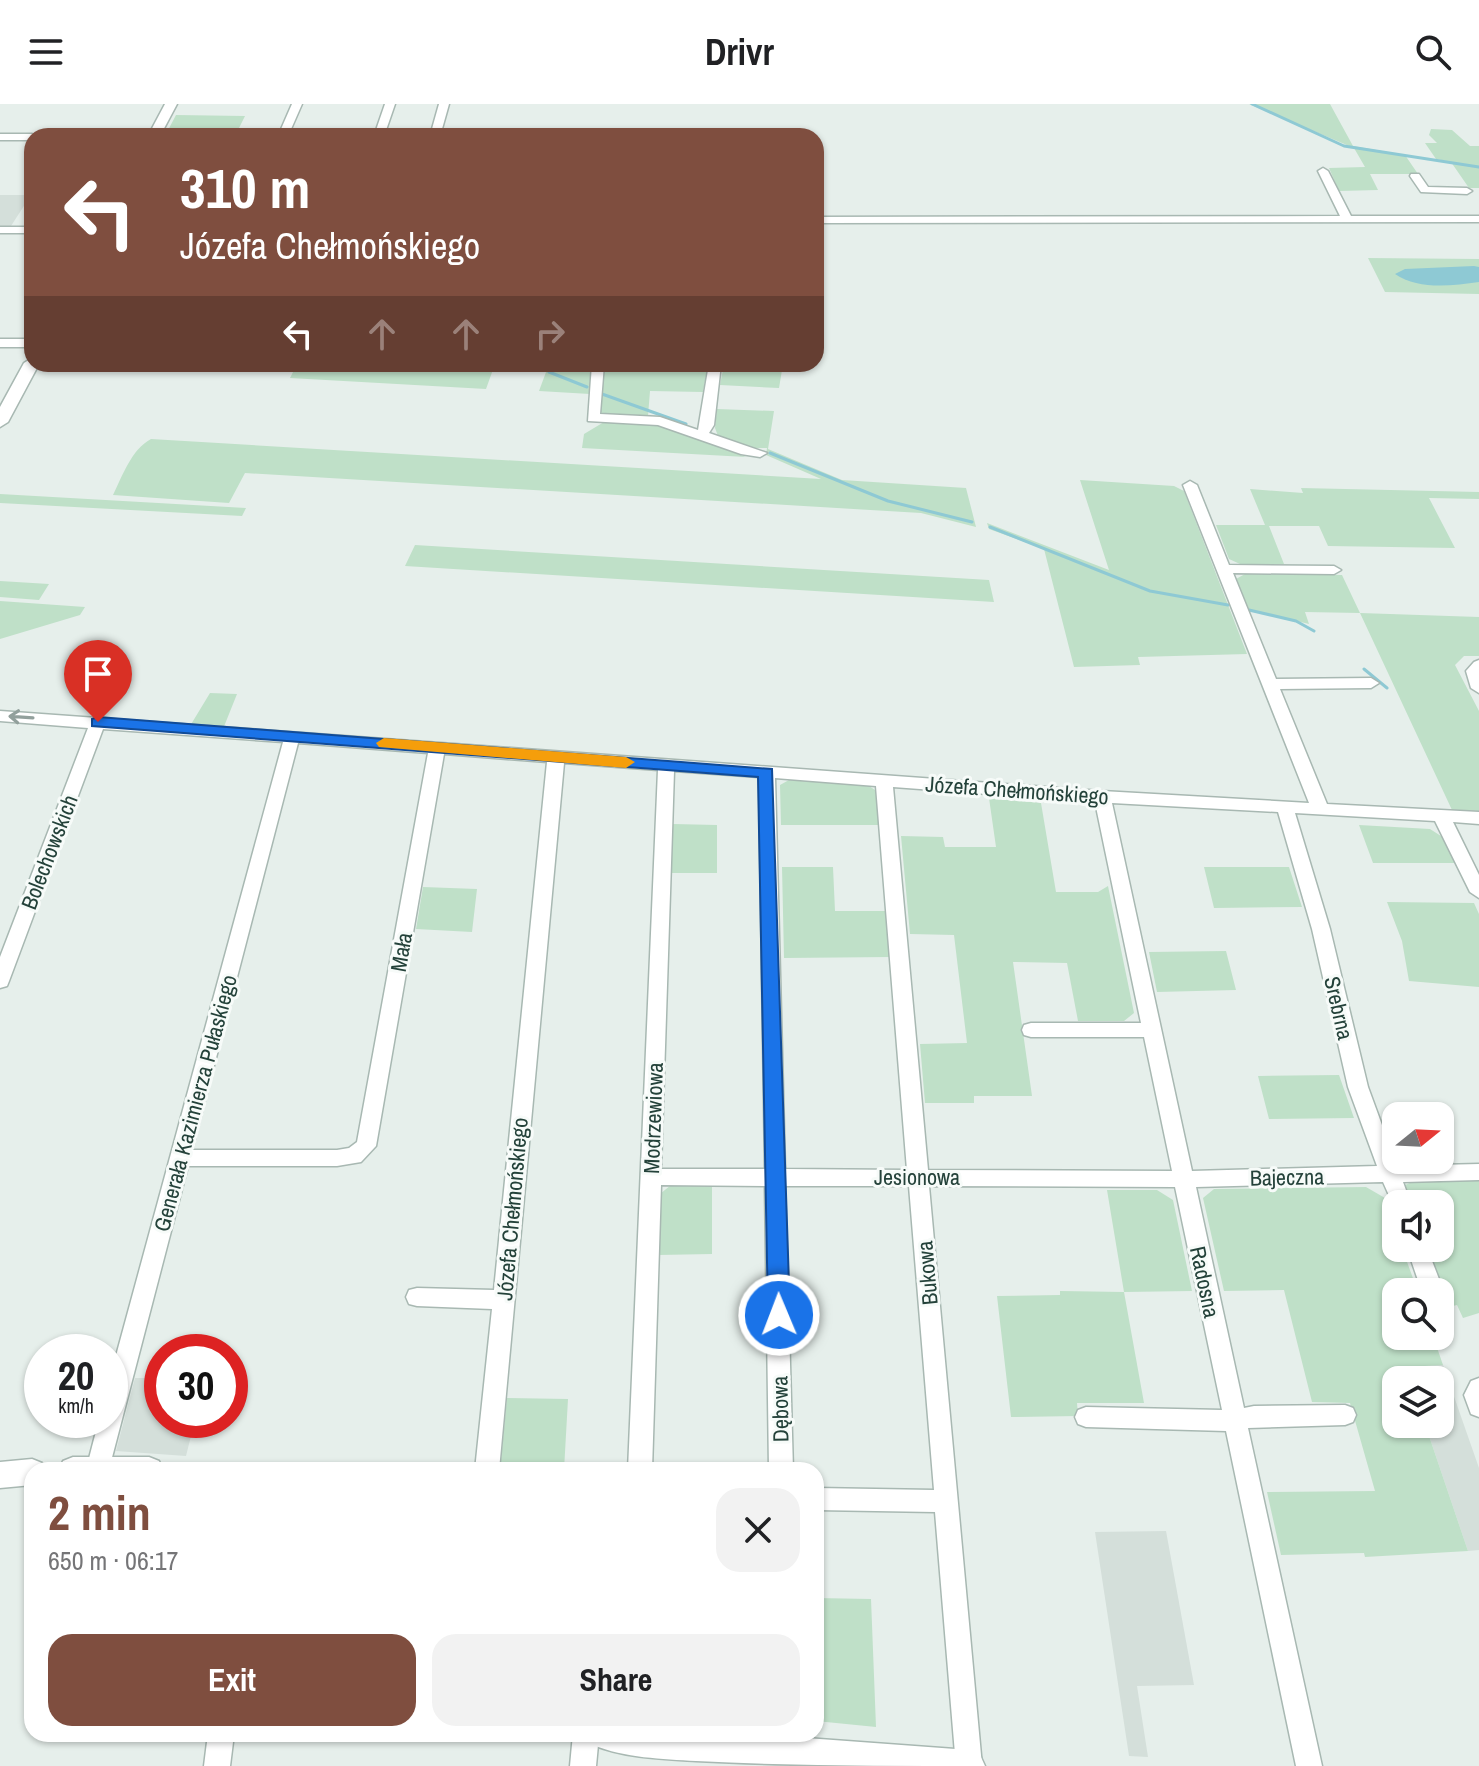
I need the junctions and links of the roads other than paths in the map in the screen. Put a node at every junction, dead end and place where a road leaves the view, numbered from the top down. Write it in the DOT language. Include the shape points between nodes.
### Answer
graph roads {
  1 [pos="171,104"];
  2 [pos="297,104"];
  3 [pos="390,104"];
  4 [pos="444,104"];
  5 [pos="158,128"];
  6 [pos="286,128"];
  7 [pos="382,128"];
  8 [pos="437,128"];
  9 [pos="0,137"];
  10 [pos="24,137"];
  11 [pos="1323,171"];
  12 [pos="1415,176"];
  13 [pos="1430,191"];
  14 [pos="1467,191"];
  15 [pos="1347,219"];
  16 [pos="1443,219"];
  17 [pos="1479,219"];
  18 [pos="824,220"];
  19 [pos="0,230"];
  20 [pos="24,230"];
  21 [pos="0,343"];
  22 [pos="24,343"];
  23 [pos="26,372"];
  24 [pos="597,372"];
  25 [pos="714,372"];
  26 [pos="6,399"];
  27 [pos="0,422"];
  28 [pos="701,435"];
  29 [pos="760,453"];
  30 [pos="1190,485"];
  31 [pos="1223,569"];
  32 [pos="1334,570"];
  33 [pos="1479,665"];
  34 [pos="1371,683"];
  35 [pos="1269,684"];
  36 [pos="1479,688"];
  37 [pos="0,716"];
  38 [pos="98,722"];
  39 [pos="292,737"];
  40 [pos="437,747"];
  41 [pos="556,757"];
  42 [pos="666,765"];
  43 [pos="767,772"];
  44 [pos="884,780"];
  45 [pos="1102,797"];
  46 [pos="1285,809"];
  47 [pos="1321,811"];
  48 [pos="1442,818"];
  49 [pos="1479,818"];
  50 [pos="1479,892"];
  51 [pos="0,981"];
  52 [pos="1031,1030"];
  53 [pos="1151,1030"];
  54 [pos="180,1158"];
  55 [pos="1479,1172"];
  56 [pos="1391,1175"];
  57 [pos="651,1177"];
  58 [pos="776,1177"];
  59 [pos="919,1177"];
  60 [pos="1183,1179"];
  61 [pos="1396,1190"];
  62 [pos="417,1297"];
  63 [pos="503,1300"];
  64 [pos="1345,1415"];
  65 [pos="1086,1417"];
  66 [pos="1235,1421"];
  67 [pos="87,1462"];
  68 [pos="488,1462"];
  69 [pos="640,1462"];
  70 [pos="781,1462"];
  71 [pos="24,1473"];
  72 [pos="0,1475"];
  73 [pos="824,1499"];
  74 [pos="946,1501"];
  75 [pos="220,1742"];
  76 [pos="585,1742"];
  77 [pos="649,1742"];
  78 [pos="784,1743"];
  79 [pos="217,1766"];
  80 [pos="583,1766"];
  81 [pos="969,1766"];
  82 [pos="1309,1766"];
  1 -- 5 [label="street"];
  2 -- 6 [label="street"];
  3 -- 7 [label="street"];
  4 -- 8 [label="street"];
  9 -- 10 [label="street"];
  11 -- 15 [label="street"];
  12 -- 13 [label="street"];
  13 -- 14 [label="street"];
  13 -- 16 [label="street"];
  15 -- 16 [label="street"];
  15 -- 18 [label="street"];
  16 -- 17 [label="street"];
  19 -- 20 [label="street"];
  21 -- 22 [label="street"];
  23 -- 26 [label="street"];
  24 -- 28 [label="street" via="593,418 660,421"];
  25 -- 28 [label="street"];
  26 -- 27 [label="street"];
  28 -- 29 [label="street"];
  30 -- 31 [label="street"];
  31 -- 32 [label="street"];
  31 -- 35 [label="street"];
  33 -- 36 [label="street" via="1474,671"];
  34 -- 35 [label="street"];
  35 -- 47 [label="street"];
  38 -- 37 [label="street, Józefa Chełmońskiego, one-way"];
  38 -- 39 [label="street, Józefa Chełmońskiego"];
  38 -- 51 [label="street, Bolechowskich"];
  39 -- 40 [label="street, Józefa Chełmońskiego"];
  39 -- 54 [label="street, Generała Kazimierza Pułaskiego"];
  40 -- 41 [label="street, Józefa Chełmońskiego"];
  40 -- 54 [label="street, Mała" via="368,1140 359,1154 337,1158"];
  41 -- 42 [label="street, Józefa Chełmońskiego"];
  41 -- 63 [label="street, Józefa Chełmońskiego"];
  42 -- 43 [label="street, Józefa Chełmońskiego"];
  42 -- 57 [label="street, Modrzewiowa"];
  43 -- 44 [label="street, Józefa Chełmońskiego"];
  43 -- 58 [label="street, Dębowa"];
  44 -- 45 [label="street, Józefa Chełmońskiego"];
  44 -- 59 [label="street, Bukowa"];
  45 -- 46 [label="street, Józefa Chełmońskiego"];
  45 -- 53 [label="street, Radosna"];
  46 -- 47 [label="street, Józefa Chełmońskiego"];
  46 -- 56 [label="street, Srebrna" via="1321,929 1358,1087"];
  47 -- 48 [label="street, Józefa Chełmońskiego"];
  48 -- 49 [label="street, Józefa Chełmońskiego"];
  48 -- 50 [label="street"];
  52 -- 53 [label="street"];
  53 -- 60 [label="street, Radosna"];
  54 -- 67 [label="street, Generała Kazimierza Pułaskiego"];
  55 -- 56 [label="street, Bajeczna"];
  56 -- 60 [label="street, Bajeczna"];
  56 -- 61 [label="street, Srebrna"];
  57 -- 58 [label="street, Jesionowa"];
  57 -- 69 [label="street, Modrzewiowa"];
  58 -- 59 [label="street, Jesionowa"];
  58 -- 70 [label="street, Dębowa"];
  59 -- 60 [label="street, Jesionowa"];
  59 -- 74 [label="street, Bukowa"];
  60 -- 66 [label="street, Radosna"];
  62 -- 63 [label="street"];
  63 -- 68 [label="street, Józefa Chełmońskiego"];
  64 -- 66 [label="street"];
  65 -- 66 [label="street"];
  66 -- 82 [label="street, Radosna"];
  71 -- 72 [label="street"];
  73 -- 74 [label="street"];
  74 -- 81 [label="street, Bukowa"];
  75 -- 79 [label="street"];
  76 -- 80 [label="street"];
  77 -- 78 [label="street"];
  78 -- 81 [label="street"];
}
